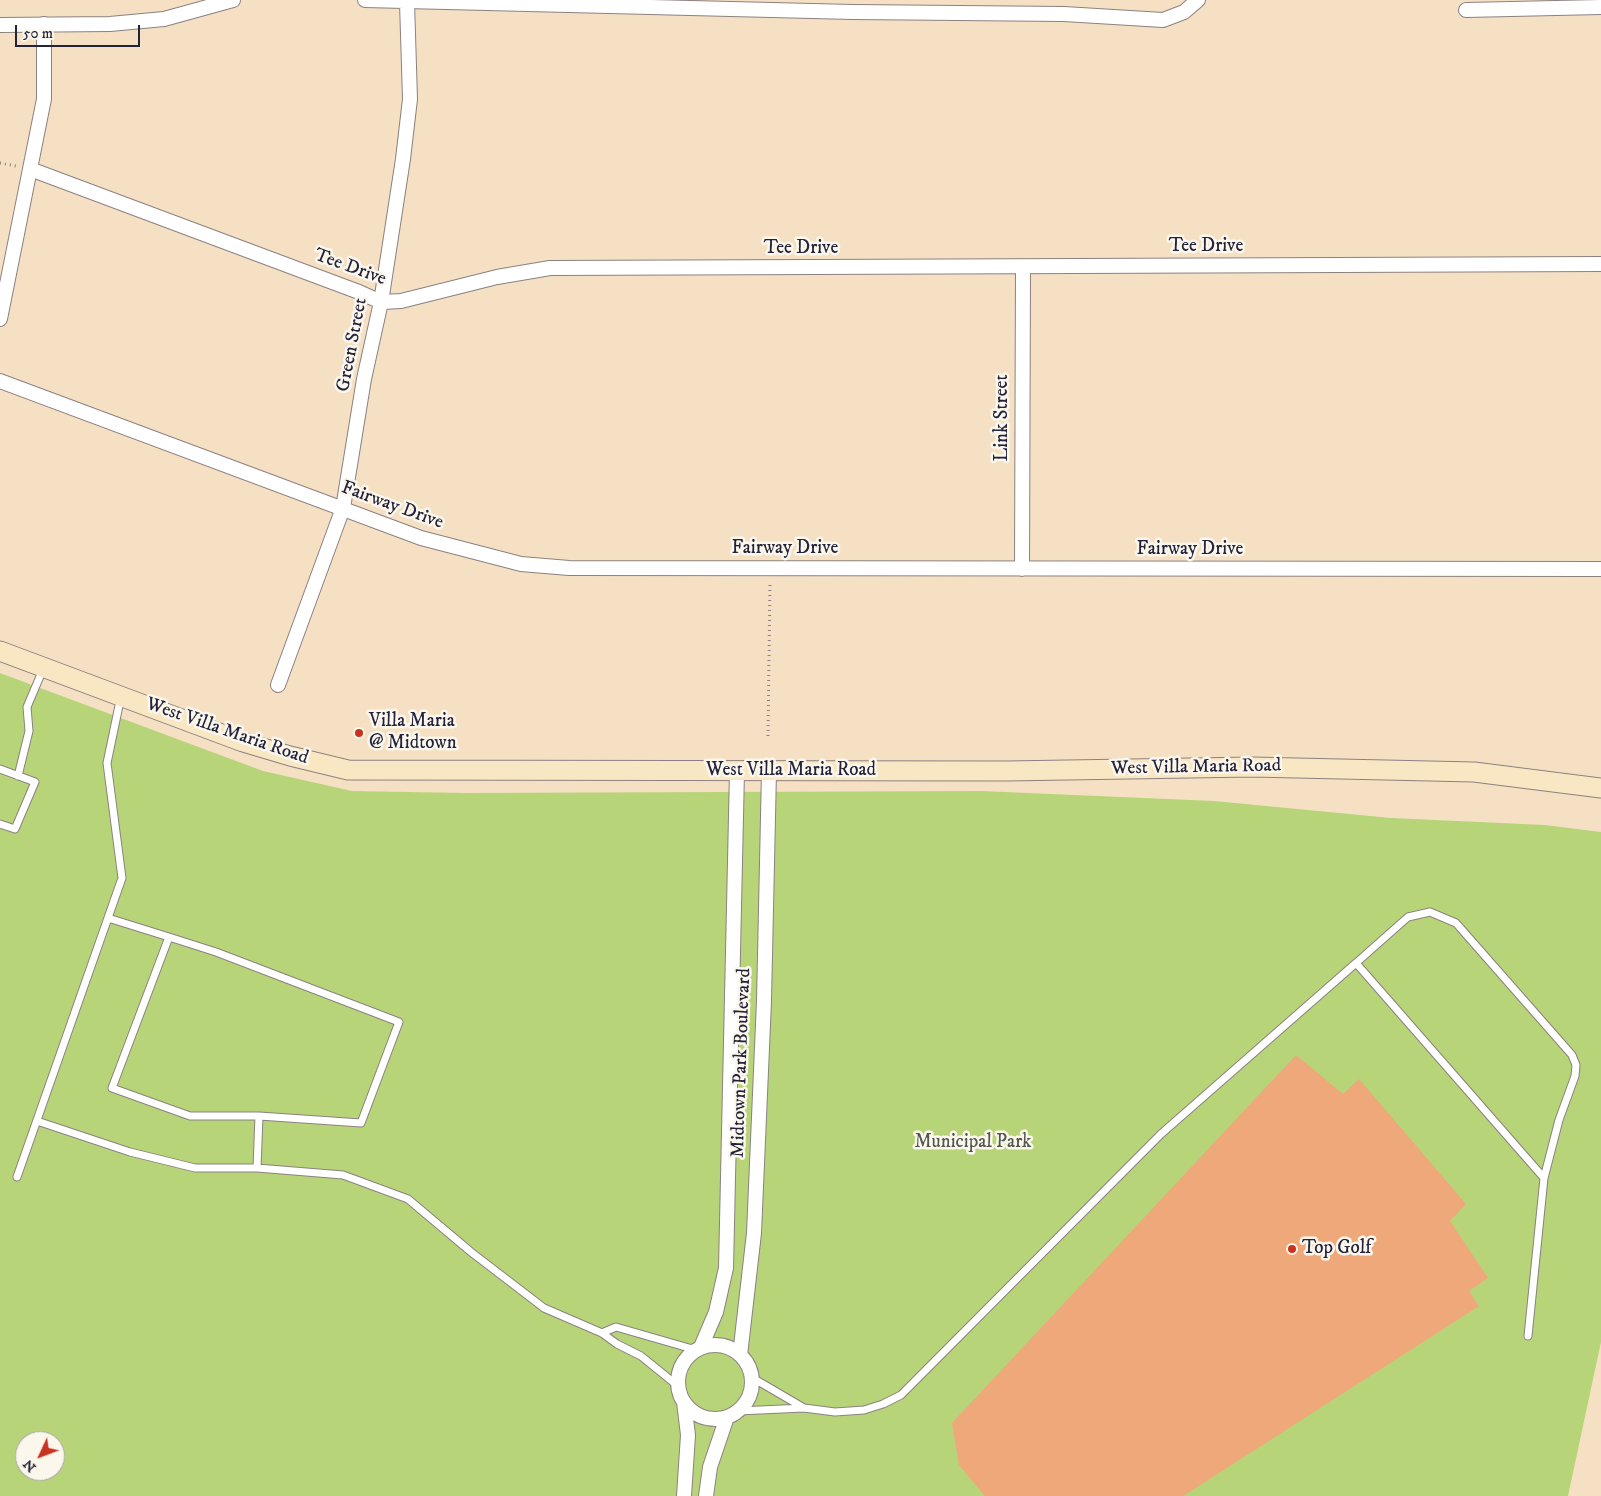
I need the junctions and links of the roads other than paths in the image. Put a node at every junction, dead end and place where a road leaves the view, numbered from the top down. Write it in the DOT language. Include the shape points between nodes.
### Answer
graph roads {
  1 [pos="233,0"];
  2 [pos="365,0"];
  3 [pos="1198,0"];
  4 [pos="408,2"];
  5 [pos="854,6"];
  6 [pos="1064,7"];
  7 [pos="1601,7"];
  8 [pos="1466,10"];
  9 [pos="44,24"];
  10 [pos="0,25"];
  11 [pos="30,170"];
  12 [pos="1601,264"];
  13 [pos="1023,267"];
  14 [pos="381,302"];
  15 [pos="0,319"];
  16 [pos="0,381"];
  17 [pos="344,508"];
  18 [pos="1022,569"];
  19 [pos="1601,569"];
  20 [pos="0,651"];
  21 [pos="44,667"];
  22 [pos="278,685"];
  23 [pos="121,696"];
  24 [pos="0,769"];
  25 [pos="737,771"];
  26 [pos="769,771"];
  27 [pos="18,776"];
  28 [pos="1601,788"];
  29 [pos="0,824"];
  30 [pos="108,918"];
  31 [pos="169,938"];
  32 [pos="1356,963"];
  33 [pos="258,1116"];
  34 [pos="36,1121"];
  35 [pos="257,1168"];
  36 [pos="17,1176"];
  37 [pos="1544,1178"];
  38 [pos="602,1333"];
  39 [pos="1528,1336"];
  40 [pos="698,1349"];
  41 [pos="740,1355"];
  42 [pos="751,1378"];
  43 [pos="678,1386"];
  44 [pos="684,1402"];
  45 [pos="804,1408"];
  46 [pos="732,1414"];
  47 [pos="684,1496"];
  48 [pos="706,1496"];
  1 -- 9 [label="street" via="164,19 110,24"];
  2 -- 4 [label="street"];
  3 -- 6 [label="street" via="1184,12 1163,20"];
  4 -- 5 [label="street"];
  4 -- 14 [label="street, Green Street" via="410,99"];
  5 -- 6 [label="street"];
  7 -- 8 [label="street"];
  9 -- 10 [label="street"];
  9 -- 11 [label="street" via="44,99"];
  11 -- 14 [label="street, Tee Drive"];
  11 -- 15 [label="street"];
  12 -- 13 [label="street, Tee Drive"];
  13 -- 14 [label="street, Tee Drive" via="550,268 497,277 401,301"];
  13 -- 18 [label="street, Link Street"];
  14 -- 17 [label="street, Green Street" via="364,379"];
  16 -- 17 [label="street, Fairway Drive"];
  17 -- 18 [label="street, Fairway Drive" via="421,538 521,564 569,568"];
  17 -- 22 [label="street, Green Street"];
  18 -- 19 [label="street, Fairway Drive"];
  20 -- 21 [label="main road, West Villa Maria Road"];
  21 -- 23 [label="main road, West Villa Maria Road"];
  21 -- 27 [label="lane" via="27,706 29,731"];
  23 -- 25 [label="main road, West Villa Maria Road" via="243,742 348,770"];
  23 -- 30 [label="lane" via="106,763 122,878"];
  24 -- 27 [label="lane"];
  25 -- 26 [label="main road, West Villa Maria Road"];
  25 -- 40 [label="street, Midtown Park Boulevard" via="726,1268 716,1312"];
  26 -- 28 [label="main road, West Villa Maria Road" via="1262,767 1474,772"];
  26 -- 41 [label="street, Midtown Park Boulevard" via="764,1002 754,1223"];
  27 -- 29 [label="lane" via="35,782 15,830"];
  30 -- 31 [label="lane"];
  30 -- 34 [label="lane"];
  31 -- 33 [label="lane" via="112,1088 190,1116"];
  31 -- 33 [label="lane" via="224,955 399,1022 361,1123"];
  32 -- 37 [label="lane"];
  32 -- 37 [label="lane" via="1408,917 1430,912 1456,923 1572,1055 1576,1065 1575,1076"];
  32 -- 45 [label="lane" via="1161,1134 901,1395 864,1410 835,1412"];
  33 -- 35 [label="lane"];
  34 -- 35 [label="lane" via="130,1152 195,1168"];
  34 -- 36 [label="lane"];
  35 -- 38 [label="lane" via="343,1175 408,1199 544,1308"];
  37 -- 39 [label="lane"];
  38 -- 40 [label="lane" via="616,1327"];
  38 -- 43 [label="lane" via="641,1356"];
  40 -- 41 [label="street" via="722,1346"];
  40 -- 43 [label="street" via="682,1365"];
  41 -- 42 [label="street"];
  42 -- 45 [label="lane"];
  42 -- 46 [label="street" via="751,1390 746,1401"];
  43 -- 44 [label="street"];
  44 -- 46 [label="street" via="703,1416 715,1419"];
  44 -- 47 [label="street" via="688,1435"];
  45 -- 46 [label="lane"];
  46 -- 48 [label="street" via="710,1467"];
}
